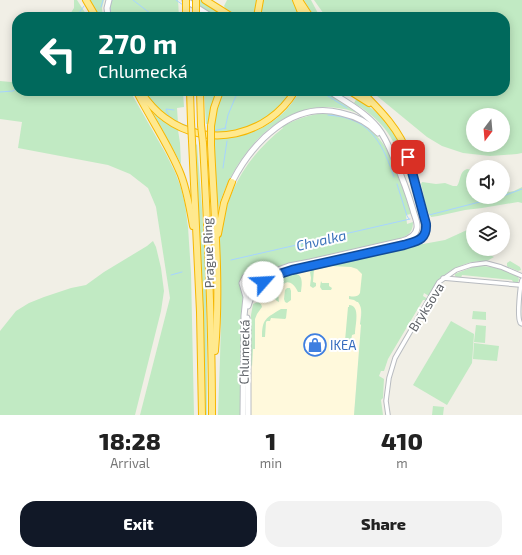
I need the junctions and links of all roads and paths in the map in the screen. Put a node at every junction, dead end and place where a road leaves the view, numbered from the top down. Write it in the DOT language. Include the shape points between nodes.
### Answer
graph roads {
  1 [pos="86,0"];
  2 [pos="109,0"];
  3 [pos="186,0"];
  4 [pos="196,0"];
  5 [pos="205,0"];
  6 [pos="260,0"];
  7 [pos="296,0"];
  8 [pos="299,0"];
  9 [pos="93,12"];
  10 [pos="107,12"];
  11 [pos="186,12"];
  12 [pos="196,12"];
  13 [pos="204,12"];
  14 [pos="224,12"];
  15 [pos="258,12"];
  16 [pos="301,12"];
  17 [pos="307,12"];
  18 [pos="141,96"];
  19 [pos="142,96"];
  20 [pos="190,96"];
  21 [pos="200,96"];
  22 [pos="218,96"];
  23 [pos="291,96"];
  24 [pos="336,96"];
  25 [pos="358,96"];
  26 [pos="366,96"];
  27 [pos="387,118"];
  28 [pos="392,154"];
  29 [pos="232,182"];
  30 [pos="416,188"];
  31 [pos="216,247"];
  32 [pos="198,249"];
  33 [pos="257,274"];
  34 [pos="522,276"];
  35 [pos="443,278"];
  36 [pos="522,280"];
  37 [pos="264,283"];
  38 [pos="520,285"];
  39 [pos="244,290"];
  40 [pos="255,294"];
  41 [pos="522,324"];
  42 [pos="212,379"];
  43 [pos="202,415"];
  44 [pos="212,415"];
  45 [pos="243,415"];
  46 [pos="248,415"];
  47 [pos="388,415"];
  1 -- 9 [label="highway"];
  2 -- 10 [label="main road"];
  3 -- 11 [label="highway, bridge"];
  3 -- 13 [label="main road"];
  4 -- 12 [label="highway, bridge"];
  5 -- 14 [label="highway"];
  6 -- 15 [label="highway"];
  7 -- 16 [label="highway"];
  8 -- 17 [label="highway"];
  18 -- 32 [label="highway" via="181,175"];
  19 -- 23 [label="highway" via="173,124 196,133 216,136 237,133 262,124 280,110"];
  20 -- 32 [label="highway, Prague Ring, bridge"];
  21 -- 42 [label="highway, Prague Ring, bridge"];
  22 -- 31 [label="highway, bridge" via="214,108 210,145"];
  24 -- 28 [label="main road" via="373,123 385,138"];
  25 -- 27 [label="highway"];
  26 -- 27 [label="highway"];
  27 -- 30 [label="highway" via="404,146"];
  28 -- 29 [label="main road" via="377,132 360,120 331,111 310,112 288,120 265,137 246,159"];
  28 -- 33 [label="main road" via="416,219 417,228 412,236 402,241 298,264 262,275"];
  29 -- 31 [label="highway" via="224,203"];
  30 -- 37 [label="main road" via="426,224 425,234 420,239 404,245 292,270 270,277"];
  31 -- 42 [label="highway" via="217,330"];
  32 -- 43 [label="highway, Prague Ring"];
  33 -- 37 [label="main road"];
  33 -- 39 [label="main road" via="246,276 242,282"];
  34 -- 35 [label="street, Bryksova" via="486,263 456,270"];
  35 -- 38 [label="street"];
  35 -- 47 [label="street, Bryksova" via="396,358 389,378 386,401"];
  36 -- 38 [label="street"];
  37 -- 40 [label="main road" via="262,290"];
  38 -- 41 [label="street" via="518,316"];
  39 -- 40 [label="main road"];
  39 -- 45 [label="main road, Chlumecká" via="246,297"];
  40 -- 46 [label="main road, Chlumecká" via="250,300 248,313"];
  42 -- 44 [label="highway, Prague Ring"];
}
